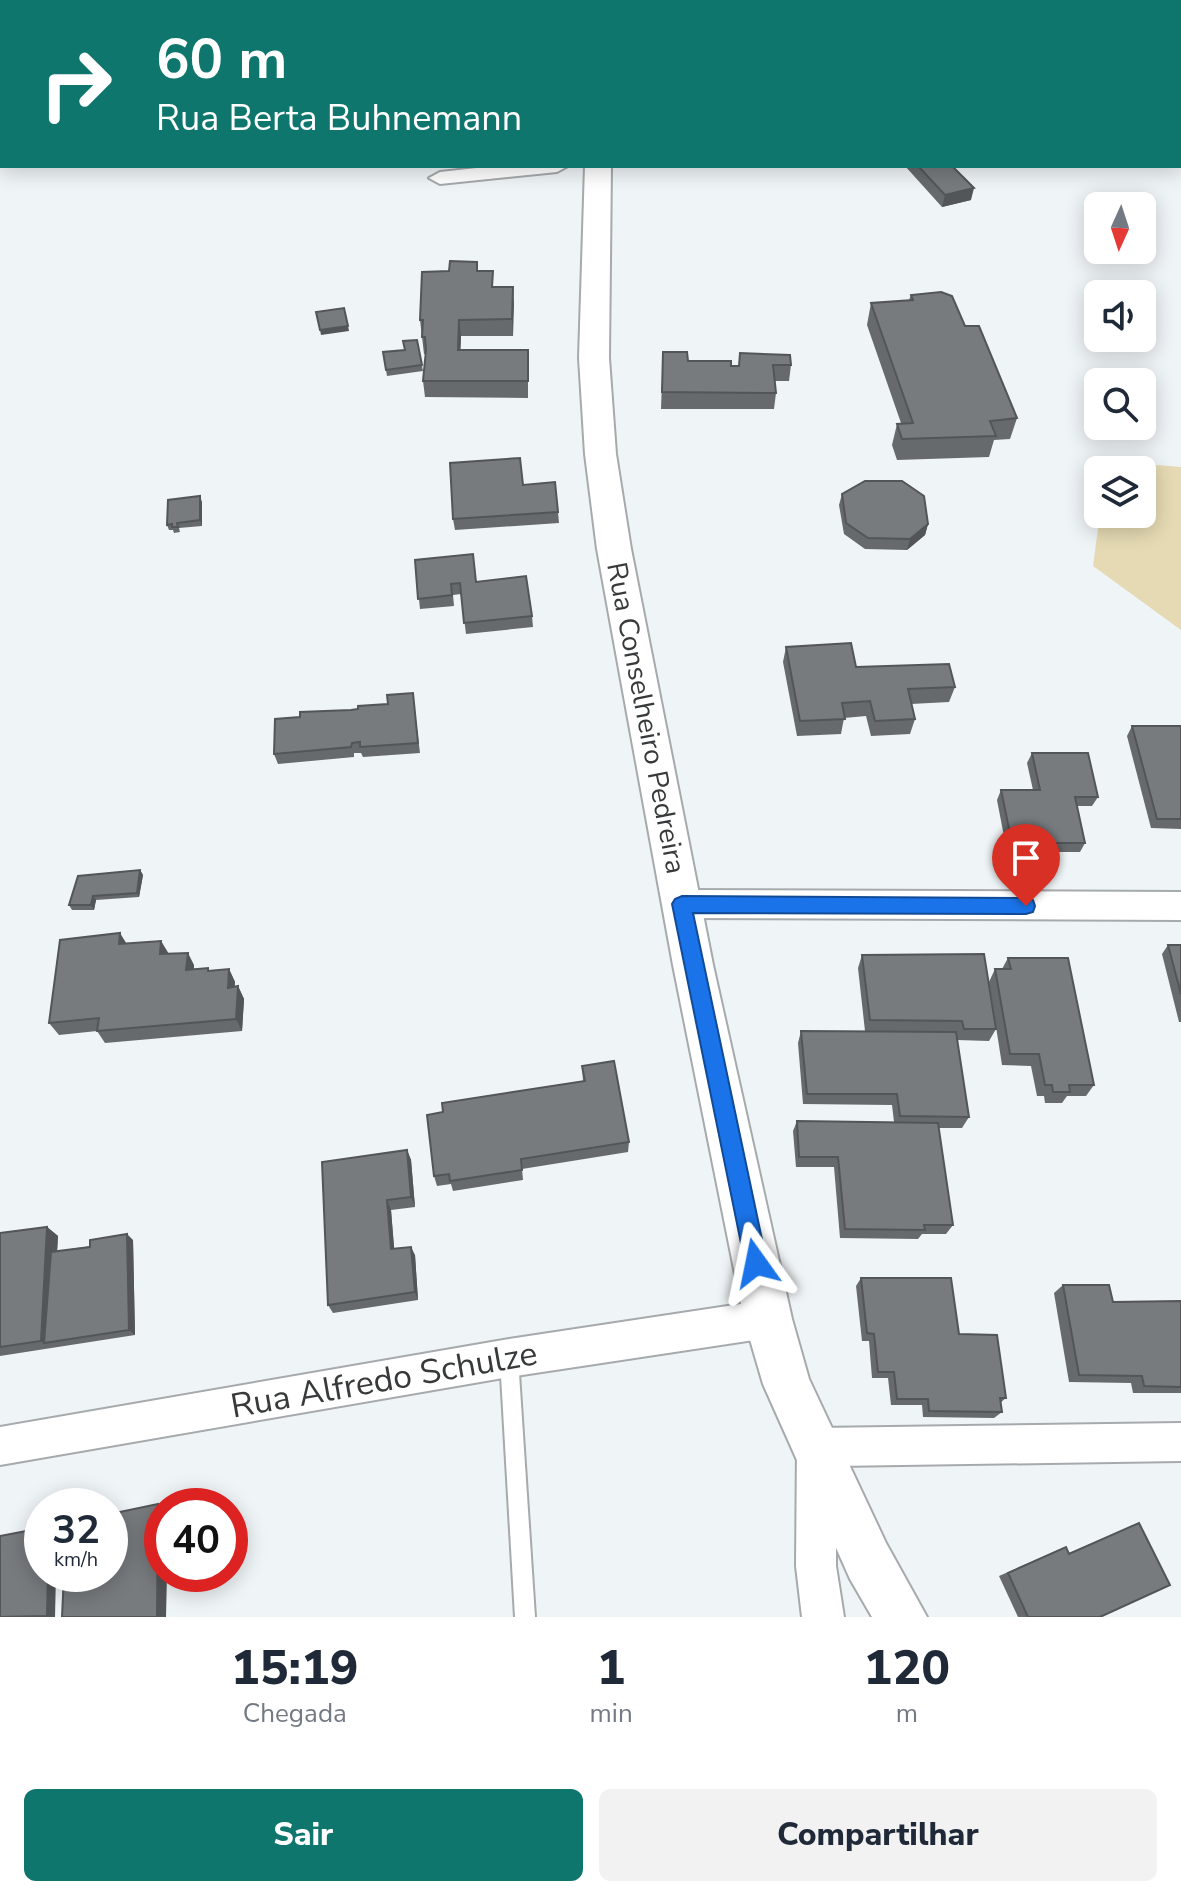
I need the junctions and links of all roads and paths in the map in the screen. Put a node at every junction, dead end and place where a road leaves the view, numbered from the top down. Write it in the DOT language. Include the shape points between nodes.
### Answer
graph roads {
  1 [pos="538,168"];
  2 [pos="598,168"];
  3 [pos="440,178"];
  4 [pos="682,904"];
  5 [pos="1181,906"];
  6 [pos="768,1319"];
  7 [pos="509,1358"];
  8 [pos="1181,1442"];
  9 [pos="0,1446"];
  10 [pos="816,1447"];
  11 [pos="525,1617"];
  12 [pos="823,1617"];
  13 [pos="901,1617"];
  1 -- 3 [label="street"];
  2 -- 4 [label="street, Rua Conselheiro Pedreira" via="597,421 614,549"];
  4 -- 5 [label="street"];
  4 -- 6 [label="street, Rua Conselheiro Pedreira"];
  6 -- 7 [label="street, Rua Alfredo Schulze"];
  6 -- 10 [label="street, Rua Conselheiro Pedreira" via="787,1384"];
  7 -- 9 [label="street, Rua Alfredo Schulze"];
  7 -- 11 [label="lane"];
  8 -- 10 [label="street"];
  10 -- 12 [label="street" via="816,1566"];
  10 -- 13 [label="street, Rua Conselheiro Pedreira" via="868,1561"];
}
